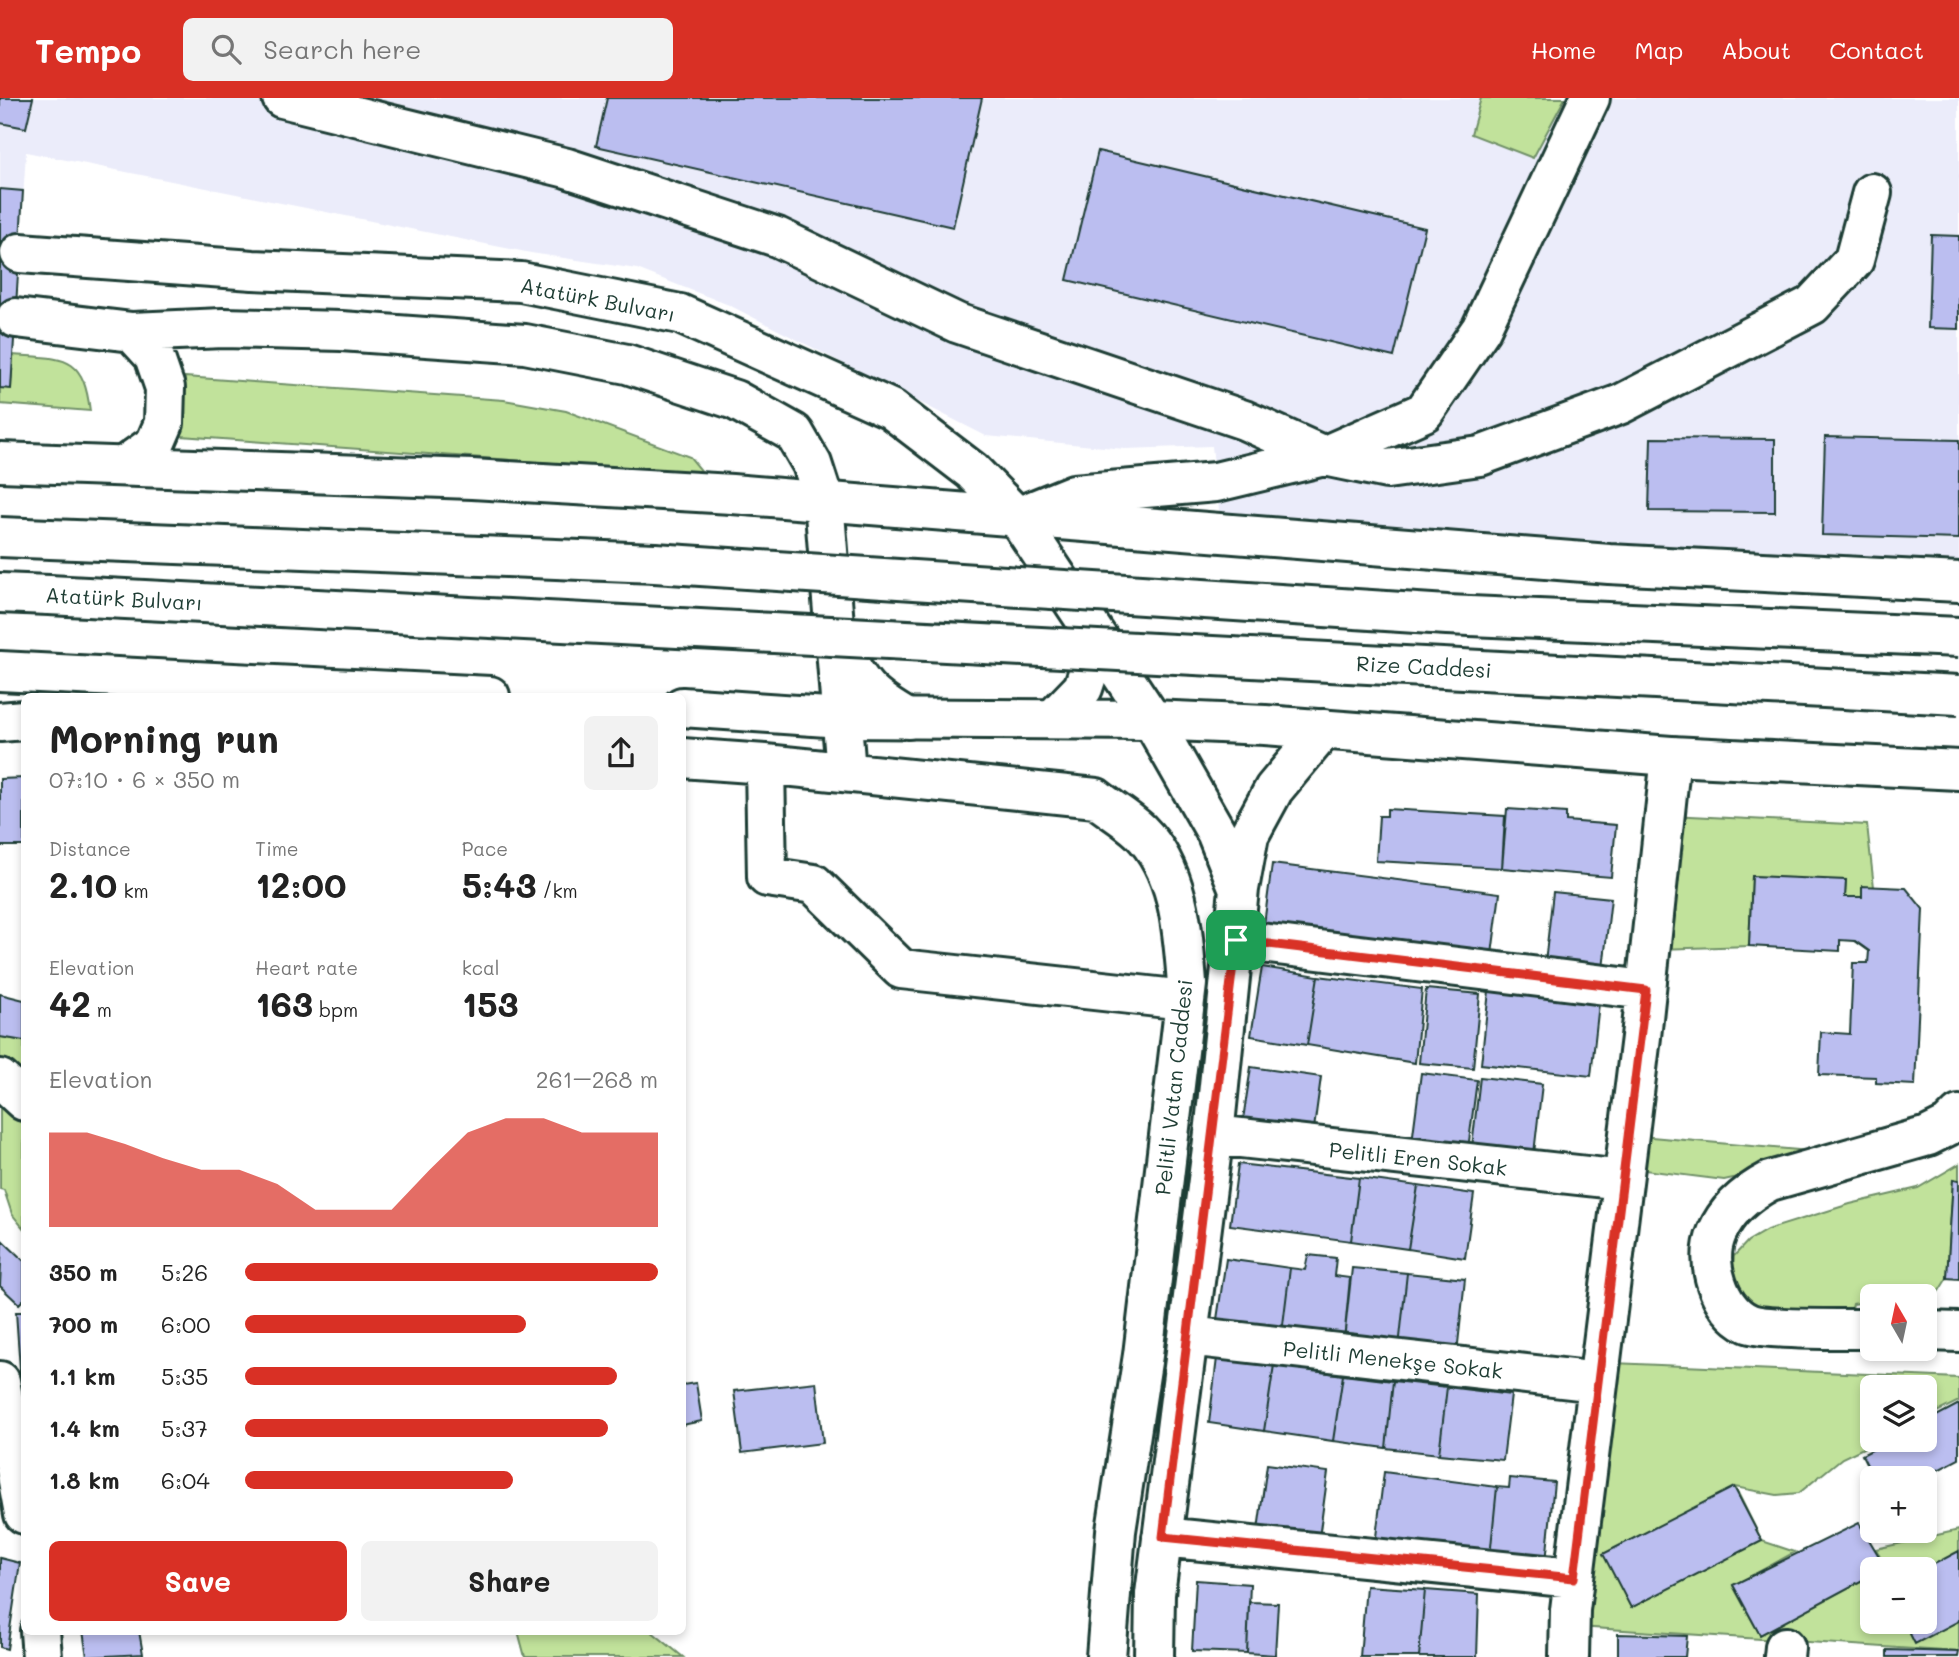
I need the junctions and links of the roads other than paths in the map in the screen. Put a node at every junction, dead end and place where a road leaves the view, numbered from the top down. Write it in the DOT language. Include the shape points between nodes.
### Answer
graph roads {
  1 [pos="282,98"];
  2 [pos="1590,98"];
  3 [pos="1872,193"];
  4 [pos="20,253"];
  5 [pos="244,269"];
  6 [pos="16,318"];
  7 [pos="223,328"];
  8 [pos="132,332"];
  9 [pos="1324,456"];
  10 [pos="0,463"];
  11 [pos="124,466"];
  12 [pos="824,501"];
  13 [pos="1017,517"];
  14 [pos="0,537"];
  15 [pos="1959,582"];
  16 [pos="0,593"];
  17 [pos="835,637"];
  18 [pos="890,637"];
  19 [pos="1959,637"];
  20 [pos="1099,640"];
  21 [pos="0,671"];
  22 [pos="431,693"];
  23 [pos="1959,695"];
  24 [pos="686,707"];
  25 [pos="842,718"];
  26 [pos="908,719"];
  27 [pos="1053,719"];
  28 [pos="21,720"];
  29 [pos="1152,720"];
  30 [pos="0,722"];
  31 [pos="1324,729"];
  32 [pos="1671,757"];
  33 [pos="686,758"];
  34 [pos="765,764"];
  35 [pos="1959,770"];
  36 [pos="846,772"];
  37 [pos="1239,889"];
  38 [pos="1236,940"];
  39 [pos="1646,990"];
  40 [pos="1185,1000"];
  41 [pos="0,1079"];
  42 [pos="21,1098"];
  43 [pos="1959,1115"];
  44 [pos="1214,1136"];
  45 [pos="1623,1180"];
  46 [pos="1860,1329"];
  47 [pos="1937,1331"];
  48 [pos="1959,1332"];
  49 [pos="1188,1336"];
  50 [pos="0,1381"];
  51 [pos="1598,1382"];
  52 [pos="21,1492"];
  53 [pos="1163,1537"];
  54 [pos="1574,1578"];
  55 [pos="40,1635"];
  56 [pos="42,1657"];
  57 [pos="1107,1657"];
  58 [pos="1154,1657"];
  59 [pos="1569,1657"];
  1 -- 9 [label="main road" via="567,168 777,237 957,323 1244,420"];
  2 -- 9 [label="main road" via="1481,329 1424,412"];
  3 -- 9 [label="main road" via="1854,260 1812,305 1621,404 1480,456 1387,469"];
  4 -- 5 [label="main road, Atatürk Bulvarı"];
  5 -- 7 [label="main road" via="224,285 219,297 217,310"];
  5 -- 13 [label="main road, Atatürk Bulvarı" via="521,282 680,314 891,410 972,471"];
  6 -- 8 [label="main road"];
  7 -- 8 [label="main road"];
  7 -- 12 [label="main road" via="525,344 628,364 735,400 794,433 812,464"];
  8 -- 11 [label="main road" via="154,356 164,387 164,424 155,444"];
  9 -- 13 [label="main road" via="1216,482 1074,495"];
  10 -- 11 [label="main road"];
  11 -- 12 [label="main road" via="472,479"];
  12 -- 13 [label="main road"];
  12 -- 17 [label="main road"];
  13 -- 15 [label="main road" via="1609,564"];
  13 -- 20 [label="main road, Atatürk Bulvarı"];
  14 -- 19 [label="main road, bridge" via="655,563 1447,615"];
  16 -- 18 [label="main road, Atatürk Bulvarı, bridge"];
  17 -- 25 [label="main road"];
  17 -- 26 [label="main road" via="858,683"];
  18 -- 23 [label="main road, Rize Caddesi, bridge"];
  20 -- 27 [label="main road" via="1083,688"];
  20 -- 29 [label="main road, Atatürk Bulvarı"];
  21 -- 22 [label="main road"];
  24 -- 25 [label="main road"];
  25 -- 26 [label="main road"];
  25 -- 36 [label="main road"];
  26 -- 27 [label="main road"];
  27 -- 29 [label="main road"];
  28 -- 30 [label="main road"];
  29 -- 31 [label="main road"];
  29 -- 37 [label="main road, Atatürk Bulvarı" via="1216,832"];
  31 -- 32 [label="main road"];
  31 -- 37 [label="main road" via="1275,789 1249,835"];
  32 -- 35 [label="main road"];
  32 -- 39 [label="main road"];
  33 -- 34 [label="main road, Pelitli Vatan Caddesi"];
  34 -- 36 [label="main road, Pelitli Vatan Caddesi"];
  34 -- 40 [label="main road" via="767,877 814,884 901,969"];
  36 -- 40 [label="main road, Pelitli Vatan Caddesi" via="1096,798 1140,832 1159,857 1184,935"];
  37 -- 38 [label="main road"];
  38 -- 39 [label="main road"];
  38 -- 44 [label="main road"];
  39 -- 45 [label="main road"];
  40 -- 57 [label="main road, Pelitli Vatan Caddesi" via="1143,1355 1115,1531"];
  41 -- 42 [label="main road"];
  43 -- 46 [label="main road" via="1928,1136 1770,1181 1746,1194 1716,1235 1717,1288 1749,1324"];
  44 -- 45 [label="main road, Pelitli Eren Sokak"];
  44 -- 49 [label="main road"];
  45 -- 51 [label="main road"];
  47 -- 48 [label="main road"];
  49 -- 51 [label="main road, Pelitli Menekşe Sokak"];
  49 -- 53 [label="main road"];
  50 -- 52 [label="main road"];
  51 -- 54 [label="main road"];
  53 -- 54 [label="main road"];
  53 -- 58 [label="main road" via="1155,1594"];
  54 -- 59 [label="main road"];
  55 -- 56 [label="main road"];
}
